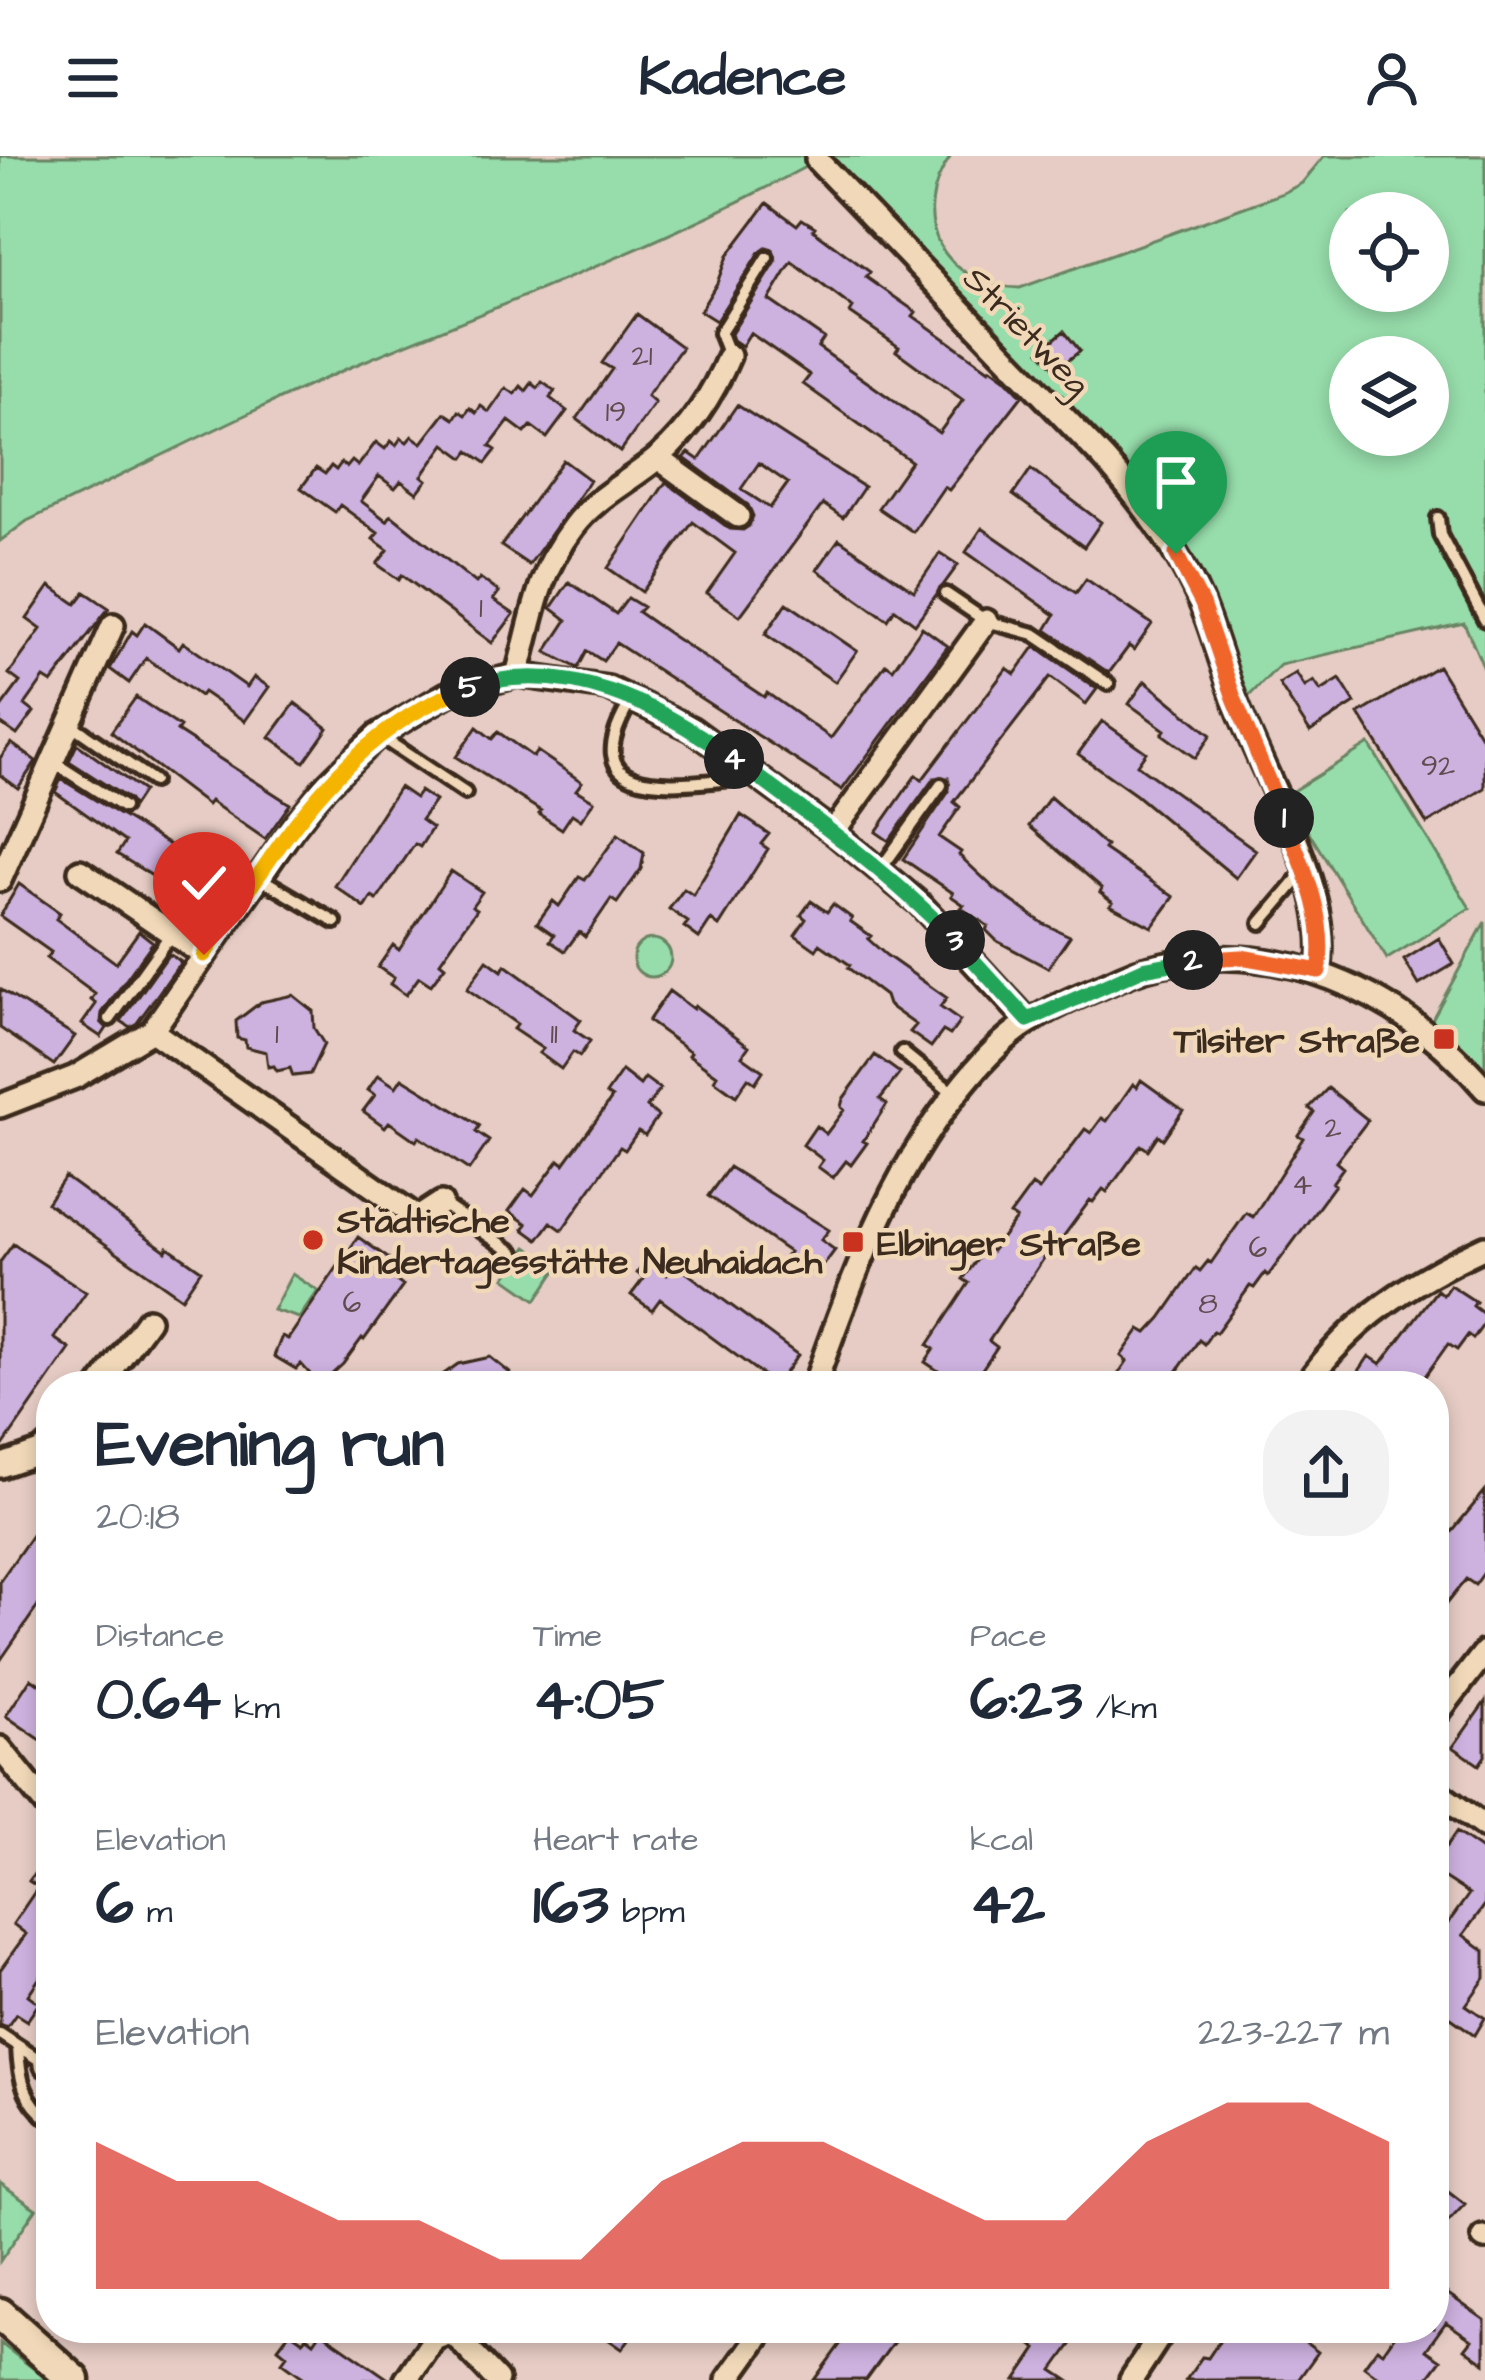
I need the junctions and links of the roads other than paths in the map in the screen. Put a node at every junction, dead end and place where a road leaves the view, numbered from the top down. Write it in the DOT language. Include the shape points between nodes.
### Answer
graph roads {
  1 [pos="817,160"];
  2 [pos="767,258"];
  3 [pos="729,356"];
  4 [pos="658,458"];
  5 [pos="738,516"];
  6 [pos="1438,518"];
  7 [pos="946,594"];
  8 [pos="1485,620"];
  9 [pos="986,621"];
  10 [pos="113,626"];
  11 [pos="517,675"];
  12 [pos="1108,684"];
  13 [pos="633,698"];
  14 [pos="69,723"];
  15 [pos="379,735"];
  16 [pos="53,762"];
  17 [pos="757,776"];
  18 [pos="153,781"];
  19 [pos="941,785"];
  20 [pos="465,793"];
  21 [pos="123,807"];
  22 [pos="833,832"];
  23 [pos="880,870"];
  24 [pos="80,871"];
  25 [pos="1305,871"];
  26 [pos="258,876"];
  27 [pos="0,880"];
  28 [pos="335,922"];
  29 [pos="1261,923"];
  30 [pos="172,932"];
  31 [pos="204,955"];
  32 [pos="1319,971"];
  33 [pos="110,1019"];
  34 [pos="1028,1020"];
  35 [pos="152,1031"];
  36 [pos="902,1052"];
  37 [pos="1485,1089"];
  38 [pos="954,1094"];
  39 [pos="0,1106"];
  40 [pos="441,1203"];
  41 [pos="1485,1247"];
  42 [pos="514,1253"];
  43 [pos="148,1320"];
  44 [pos="111,1371"];
  45 [pos="822,1371"];
  46 [pos="1317,1371"];
  47 [pos="36,1453"];
  48 [pos="0,1466"];
  49 [pos="1485,1652"];
  50 [pos="1449,1696"];
  51 [pos="0,1748"];
  52 [pos="36,1792"];
  53 [pos="1449,1801"];
  54 [pos="1485,1827"];
  55 [pos="0,2034"];
  56 [pos="18,2046"];
  57 [pos="36,2056"];
  58 [pos="36,2111"];
  59 [pos="0,2314"];
  60 [pos="431,2343"];
  61 [pos="461,2343"];
  62 [pos="754,2343"];
  63 [pos="1157,2343"];
  64 [pos="1139,2377"];
  65 [pos="74,2380"];
  66 [pos="406,2380"];
  67 [pos="497,2380"];
  68 [pos="728,2380"];
  1 -- 25 [label="street, Strietweg" via="1146,508 1202,604"];
  2 -- 3 [label="lane" via="720,333"];
  3 -- 4 [label="street" via="714,392"];
  4 -- 5 [label="street"];
  4 -- 11 [label="street" via="599,500 555,553"];
  6 -- 8 [label="lane"];
  7 -- 9 [label="lane"];
  9 -- 12 [label="lane" via="1034,634"];
  9 -- 22 [label="street"];
  10 -- 14 [label="street"];
  11 -- 13 [label="street"];
  11 -- 15 [label="street" via="447,694"];
  13 -- 17 [label="street"];
  13 -- 17 [label="lane" via="610,753 637,782"];
  14 -- 16 [label="street"];
  14 -- 18 [label="lane"];
  15 -- 20 [label="lane"];
  15 -- 26 [label="street" via="325,788"];
  16 -- 21 [label="lane"];
  16 -- 27 [label="street"];
  17 -- 22 [label="street"];
  19 -- 23 [label="lane"];
  22 -- 23 [label="street"];
  23 -- 34 [label="street"];
  24 -- 30 [label="street"];
  25 -- 29 [label="lane"];
  25 -- 32 [label="street, Strietweg" via="1323,949"];
  26 -- 28 [label="lane"];
  26 -- 31 [label="street"];
  30 -- 31 [label="street"];
  30 -- 33 [label="lane"];
  31 -- 35 [label="street"];
  32 -- 34 [label="street" via="1241,957 1189,960 1143,969"];
  32 -- 37 [label="street" via="1410,1019"];
  34 -- 38 [label="street"];
  35 -- 39 [label="street" via="75,1077"];
  35 -- 40 [label="street" via="418,1218"];
  36 -- 38 [label="lane"];
  38 -- 45 [label="street" via="885,1205"];
  40 -- 42 [label="lane"];
  41 -- 46 [label="street" via="1365,1316"];
  43 -- 44 [label="street"];
  47 -- 48 [label="street"];
  49 -- 50 [label="street"];
  51 -- 52 [label="street"];
  53 -- 54 [label="street"];
  55 -- 56 [label="lane"];
  56 -- 57 [label="lane"];
  56 -- 58 [label="lane" via="23,2087"];
  59 -- 65 [label="main road"];
  60 -- 66 [label="street"];
  61 -- 67 [label="street"];
  62 -- 68 [label="street"];
  63 -- 64 [label="street"];
}
